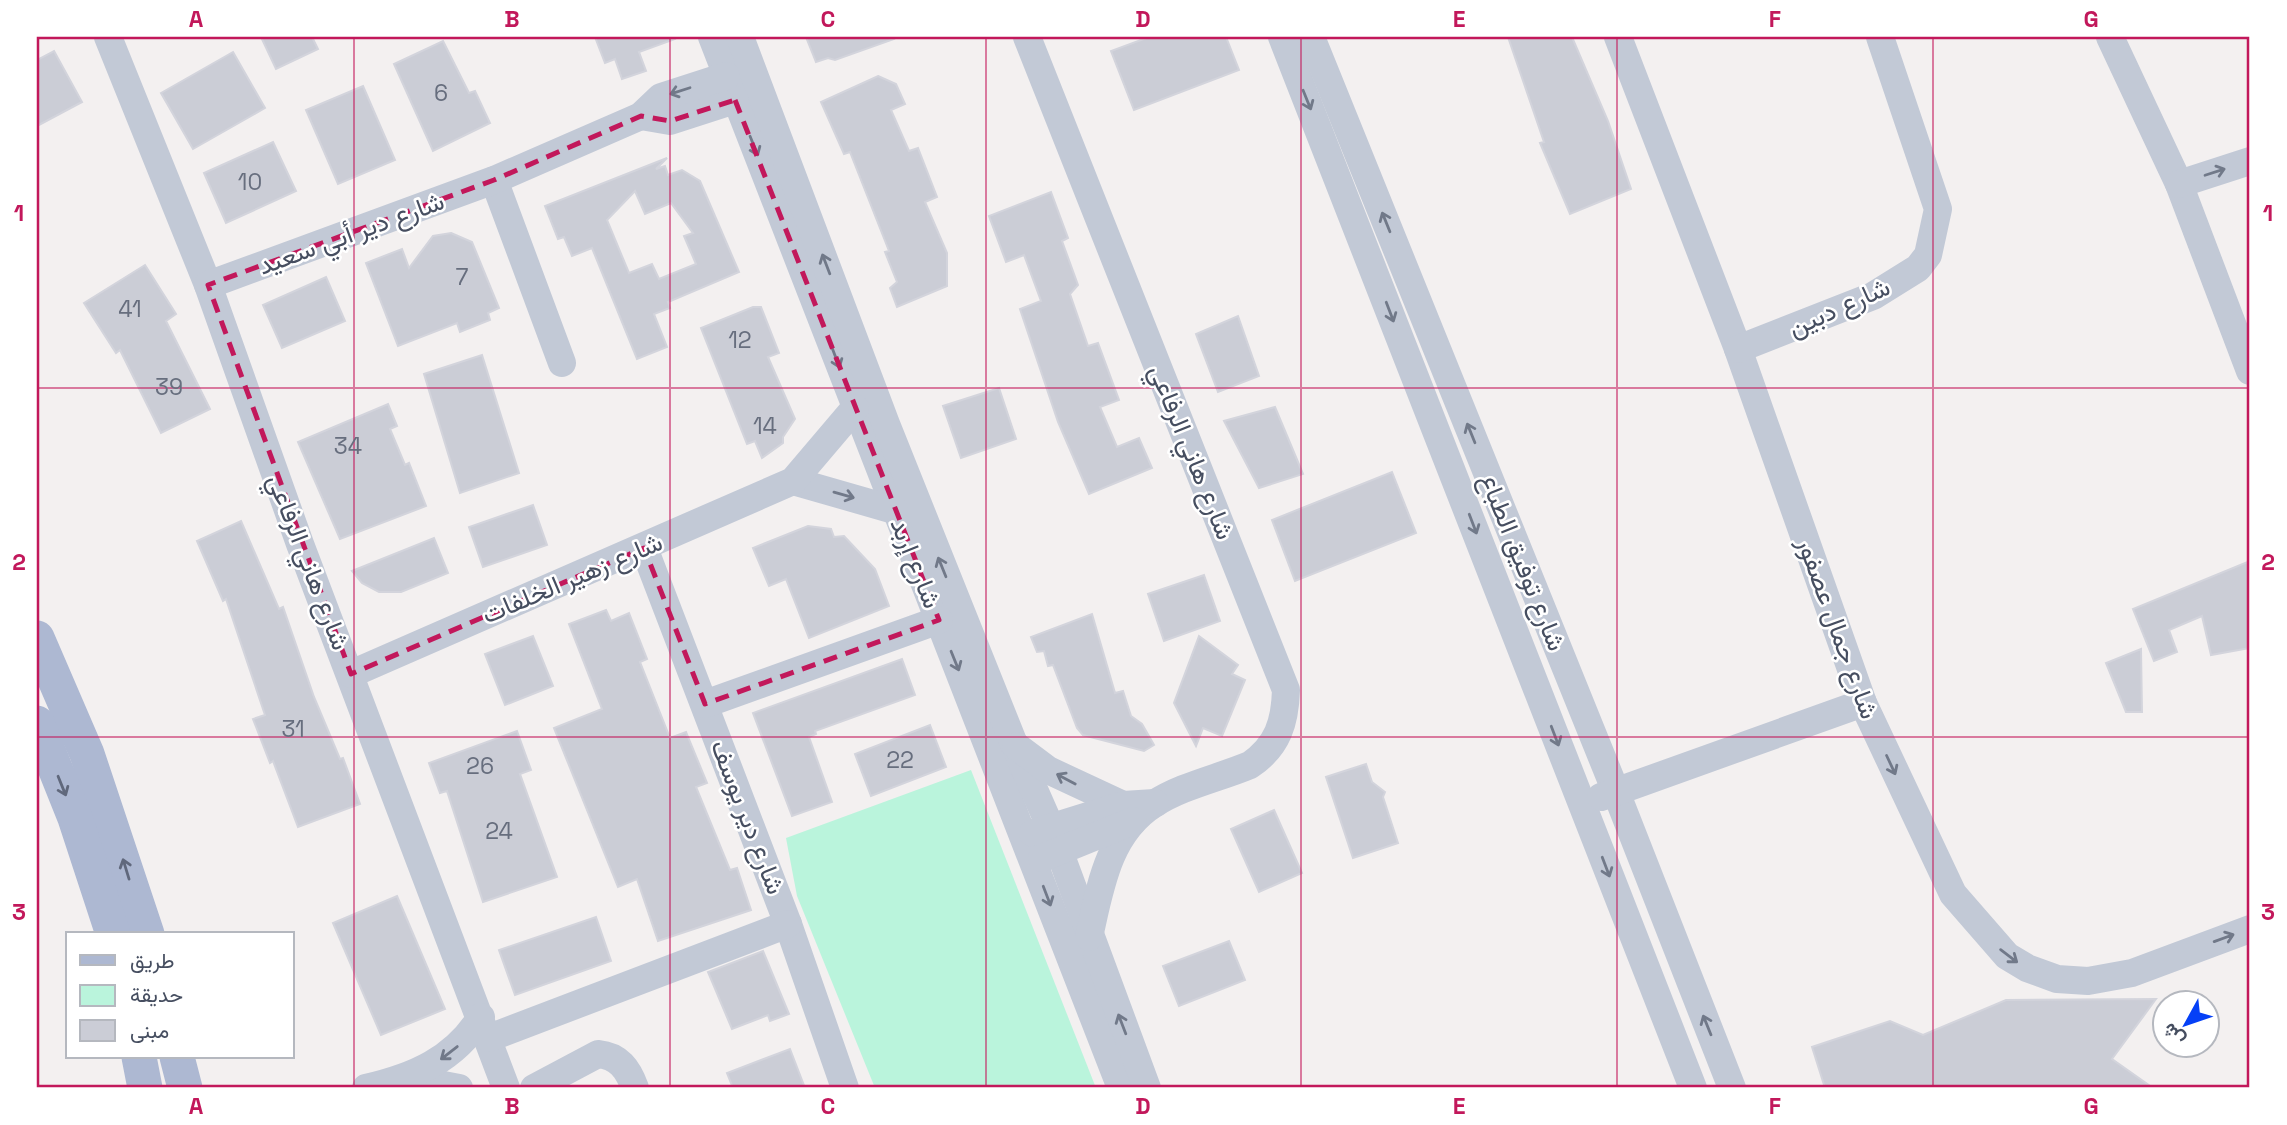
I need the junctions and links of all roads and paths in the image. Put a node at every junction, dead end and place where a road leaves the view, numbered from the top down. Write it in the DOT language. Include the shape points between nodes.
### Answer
graph roads {
  1 [pos="108,37"];
  2 [pos="712,37"];
  3 [pos="740,37"];
  4 [pos="1027,37"];
  5 [pos="1282,37"];
  6 [pos="1311,37"];
  7 [pos="1618,37"];
  8 [pos="1880,37"];
  9 [pos="2110,37"];
  10 [pos="731,88"];
  11 [pos="2250,161"];
  12 [pos="494,180"];
  13 [pos="2179,184"];
  14 [pos="208,285"];
  15 [pos="1738,349"];
  16 [pos="562,363"];
  17 [pos="2250,371"];
  18 [pos="855,408"];
  19 [pos="793,481"];
  20 [pos="894,510"];
  21 [pos="644,548"];
  22 [pos="939,620"];
  23 [pos="37,638"];
  24 [pos="351,674"];
  25 [pos="1863,703"];
  26 [pos="705,704"];
  27 [pos="37,723"];
  28 [pos="1014,744"];
  29 [pos="1616,792"];
  30 [pos="1581,803"];
  31 [pos="1128,813"];
  32 [pos="1042,844"];
  33 [pos="788,924"];
  34 [pos="2250,929"];
  35 [pos="112,932"];
  36 [pos="146,932"];
  37 [pos="1089,937"];
  38 [pos="485,1028"];
  39 [pos="139,1058"];
  40 [pos="177,1058"];
  41 [pos="407,1079"];
  42 [pos="145,1088"];
  43 [pos="185,1088"];
  44 [pos="366,1088"];
  45 [pos="458,1088"];
  46 [pos="506,1088"];
  47 [pos="534,1088"];
  48 [pos="635,1088"];
  49 [pos="845,1088"];
  50 [pos="1121,1088"];
  51 [pos="1147,1088"];
  52 [pos="1693,1088"];
  53 [pos="1732,1088"];
  1 -- 14 [label="street, شارع هاني الرفاعي"];
  2 -- 10 [label="street, شارع إربد"];
  28 -- 3 [label="street, شارع إربد, one-way" via="886,424"];
  4 -- 31 [label="street, شارع هاني الرفاعي" via="1286,690 1284,723 1263,757"];
  5 -- 30 [label="street, شارع توفيق الطباع, one-way"];
  29 -- 6 [label="street, شارع توفيق الطباع, one-way"];
  7 -- 15 [label="street, شارع جمال عصفور"];
  8 -- 15 [label="street, شارع دبين" via="1938,209 1927,255 1900,281 1853,305"];
  9 -- 13 [label="street"];
  10 -- 12 [label="street, شارع دير أبي سعيد" via="661,97 641,116"];
  10 -- 18 [label="street, شارع إربد, one-way"];
  13 -- 11 [label="street, one-way"];
  12 -- 14 [label="street, شارع دير أبي سعيد"];
  12 -- 16 [label="street"];
  13 -- 17 [label="street"];
  14 -- 24 [label="street, شارع هاني الرفاعي"];
  15 -- 25 [label="street, شارع جمال عصفور"];
  18 -- 19 [label="street, شارع زهير الخلفات"];
  18 -- 20 [label="street, شارع إربد"];
  19 -- 20 [label="street, one-way"];
  19 -- 21 [label="street, شارع زهير الخلفات"];
  20 -- 22 [label="street, شارع إربد"];
  21 -- 24 [label="street, شارع زهير الخلفات"];
  21 -- 26 [label="street, شارع دير يوسف"];
  22 -- 26 [label="street"];
  22 -- 32 [label="street, شارع إربد, one-way"];
  36 -- 23 [label="main road, one-way" via="87,754"];
  24 -- 38 [label="street, شارع هاني الرفاعي"];
  25 -- 29 [label="street"];
  25 -- 34 [label="street, شارع جمال عصفور, one-way" via="1953,894 2007,956 2027,968 2057,979 2132,974"];
  26 -- 33 [label="street, شارع دير يوسف"];
  27 -- 35 [label="main road, one-way" via="75,818"];
  31 -- 28 [label="street, شارع هاني الرفاعي, one-way" via="1048,770"];
  28 -- 32 [label="street, شارع إربد"];
  29 -- 30 [label="street"];
  53 -- 29 [label="street, شارع توفيق الطباع, one-way"];
  30 -- 52 [label="street, شارع توفيق الطباع, one-way"];
  31 -- 32 [label="street, شارع هاني الرفاعي"];
  31 -- 37 [label="street" via="1104,870"];
  32 -- 37 [label="street, شارع إربد"];
  32 -- 50 [label="street, شارع إربد, one-way"];
  33 -- 38 [label="street"];
  33 -- 49 [label="street, شارع دير يوسف"];
  51 -- 37 [label="street, شارع إربد, one-way"];
  38 -- 41 [label="street, one-way"];
  38 -- 46 [label="street, شارع هاني الرفاعي"];
  39 -- 42 [label="main road"];
  40 -- 43 [label="main road"];
  41 -- 44 [label="street"];
  41 -- 45 [label="street"];
  47 -- 48 [label="street" via="598,1054 618,1061"];
}
